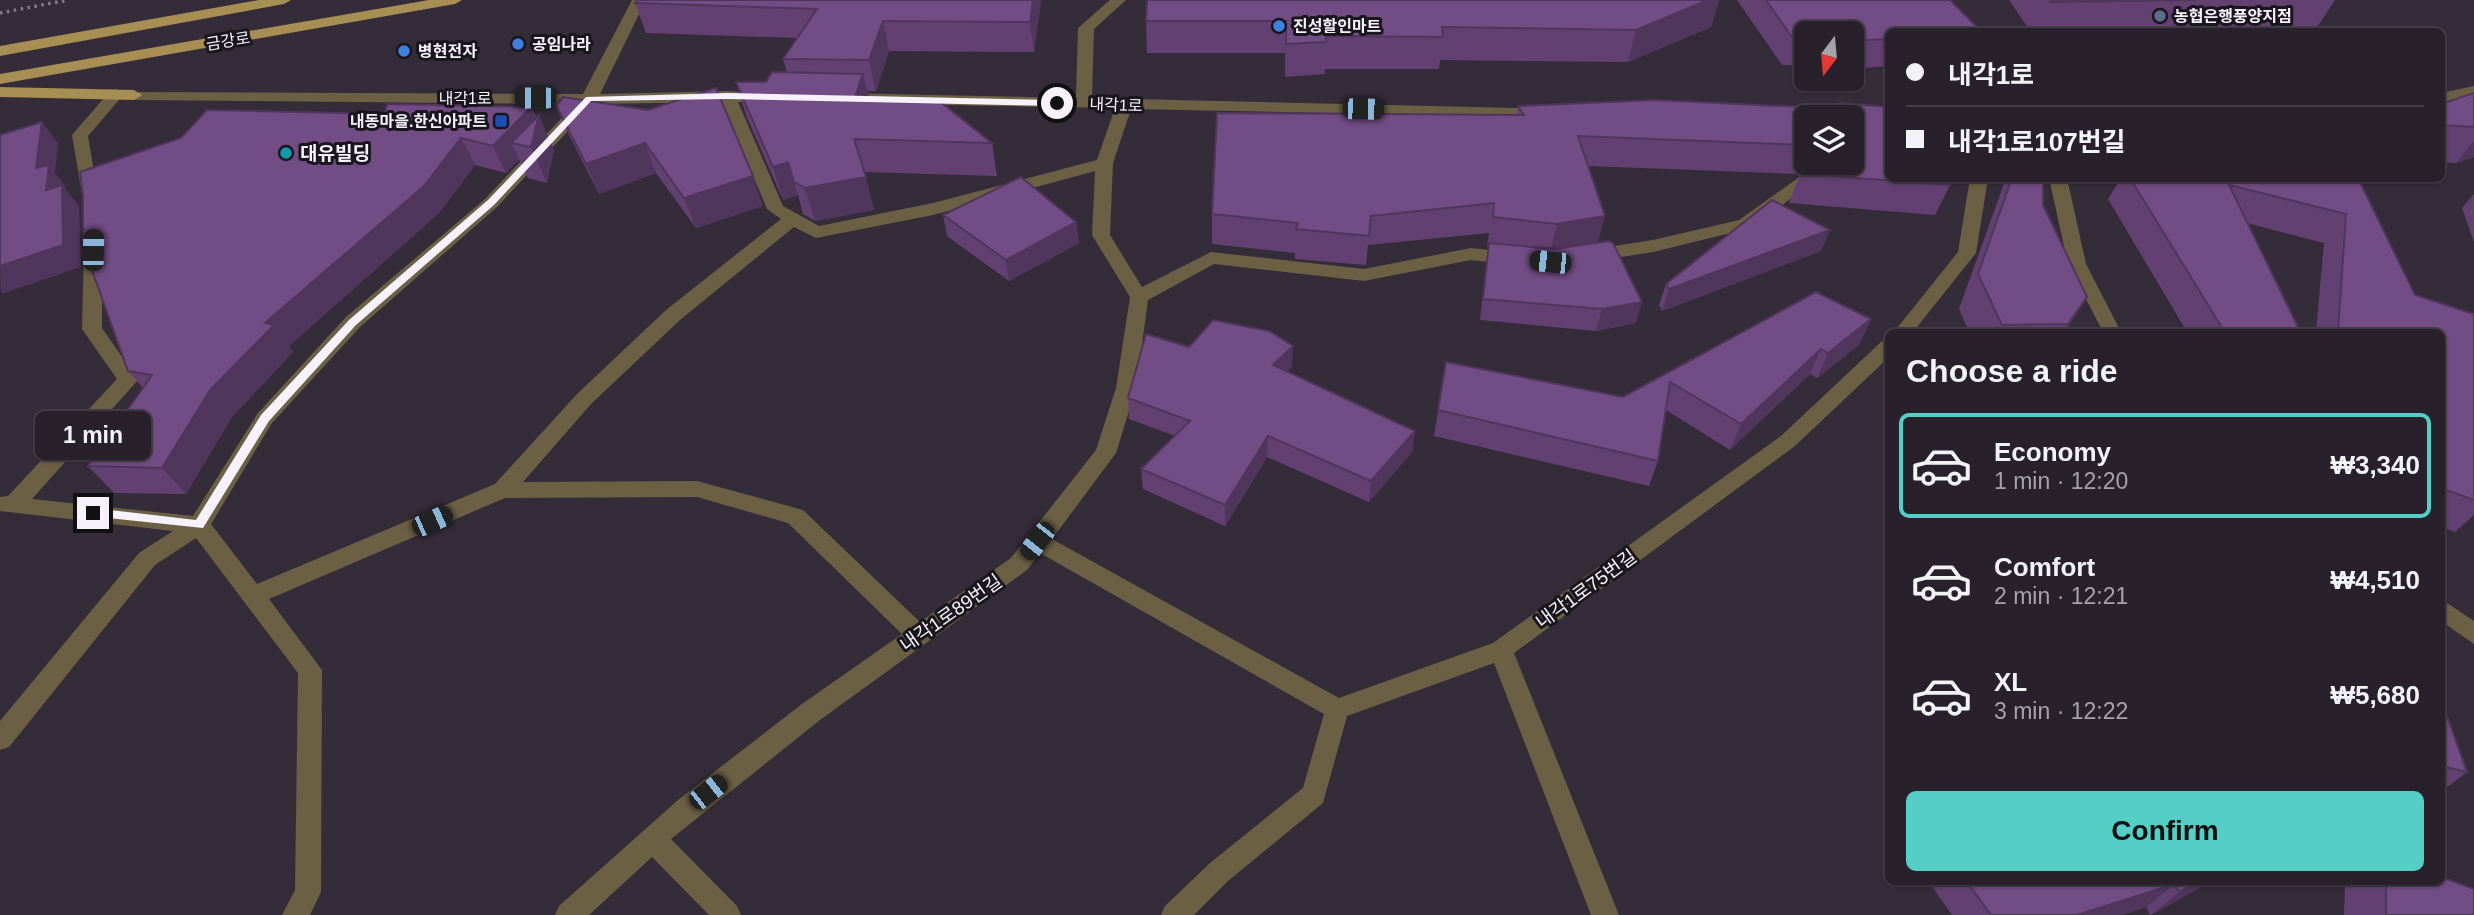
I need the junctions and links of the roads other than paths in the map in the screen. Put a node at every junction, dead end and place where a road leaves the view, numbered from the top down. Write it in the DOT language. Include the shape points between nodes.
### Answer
graph roads {
  1 [pos="284,0"];
  2 [pos="455,0"];
  3 [pos="639,0"];
  4 [pos="1119,0"];
  5 [pos="106,30"];
  6 [pos="0,51"];
  7 [pos="109,60"];
  8 [pos="0,79"];
  9 [pos="2474,91"];
  10 [pos="0,92"];
  11 [pos="125,94"];
  12 [pos="727,96"];
  13 [pos="782,97"];
  14 [pos="823,98"];
  15 [pos="2445,98"];
  16 [pos="589,99"];
  17 [pos="1084,103"];
  18 [pos="1124,105"];
  19 [pos="1559,112"];
  20 [pos="1104,163"];
  21 [pos="1814,175"];
  22 [pos="1978,182"];
  23 [pos="2059,182"];
  24 [pos="793,219"];
  25 [pos="1575,258"];
  26 [pos="1536,261"];
  27 [pos="1139,297"];
  28 [pos="1905,329"];
  29 [pos="2110,329"];
  30 [pos="1885,350"];
  31 [pos="503,490"];
  32 [pos="7,504"];
  33 [pos="199,525"];
  34 [pos="1037,541"];
  35 [pos="252,596"];
  36 [pos="2445,611"];
  37 [pos="2474,634"];
  38 [pos="919,636"];
  39 [pos="1502,650"];
  40 [pos="1337,709"];
  41 [pos="0,739"];
  42 [pos="653,839"];
  43 [pos="296,915"];
  44 [pos="569,915"];
  45 [pos="727,915"];
  46 [pos="1175,915"];
  47 [pos="1605,915"];
  1 -- 5 [label="main road, 금강로"];
  2 -- 7 [label="main road, 금강로"];
  3 -- 16 [label="street"];
  4 -- 17 [label="street" via="1086,29"];
  5 -- 6 [label="main road, 금강로"];
  5 -- 7 [label="main road"];
  7 -- 8 [label="main road, 금강로"];
  7 -- 11 [label="main road"];
  9 -- 15 [label="street"];
  10 -- 11 [label="main road"];
  11 -- 16 [label="street, 내각1로"];
  11 -- 32 [label="street" via="80,135 92,217 92,329 128,380"];
  12 -- 13 [label="street, 내각1로"];
  12 -- 16 [label="street, 내각1로"];
  12 -- 24 [label="street" via="776,209"];
  14 -- 17 [label="street, 내각1로"];
  16 -- 33 [label="street" via="491,202 353,322 265,418"];
  17 -- 18 [label="street, 내각1로"];
  18 -- 19 [label="street, 내각1로"];
  18 -- 20 [label="street"];
  20 -- 24 [label="street" via="933,209 816,232"];
  20 -- 27 [label="street" via="1101,235"];
  21 -- 25 [label="street" via="1745,225"];
  22 -- 28 [label="street" via="1967,253"];
  23 -- 29 [label="street" via="2077,264"];
  24 -- 31 [label="street" via="673,315 584,399"];
  26 -- 27 [label="street" via="1471,254 1364,275 1211,258"];
  27 -- 34 [label="street, 내각1로89번길" via="1126,388 1106,453"];
  30 -- 39 [label="street, 내각1로75번길" via="1788,441"];
  31 -- 35 [label="street"];
  31 -- 38 [label="street" via="698,489 795,516"];
  32 -- 33 [label="street"];
  33 -- 35 [label="street"];
  33 -- 41 [label="street" via="146,559"];
  34 -- 38 [label="street, 내각1로89번길" via="1019,564"];
  34 -- 40 [label="street"];
  35 -- 43 [label="street" via="310,670 308,892"];
  36 -- 37 [label="street"];
  38 -- 42 [label="street, 내각1로89번길" via="811,712"];
  39 -- 40 [label="street, 내각1로75번길"];
  39 -- 47 [label="street"];
  40 -- 46 [label="street" via="1314,795 1219,872"];
  42 -- 44 [label="street, 내각1로89번길"];
  42 -- 45 [label="street"];
}
